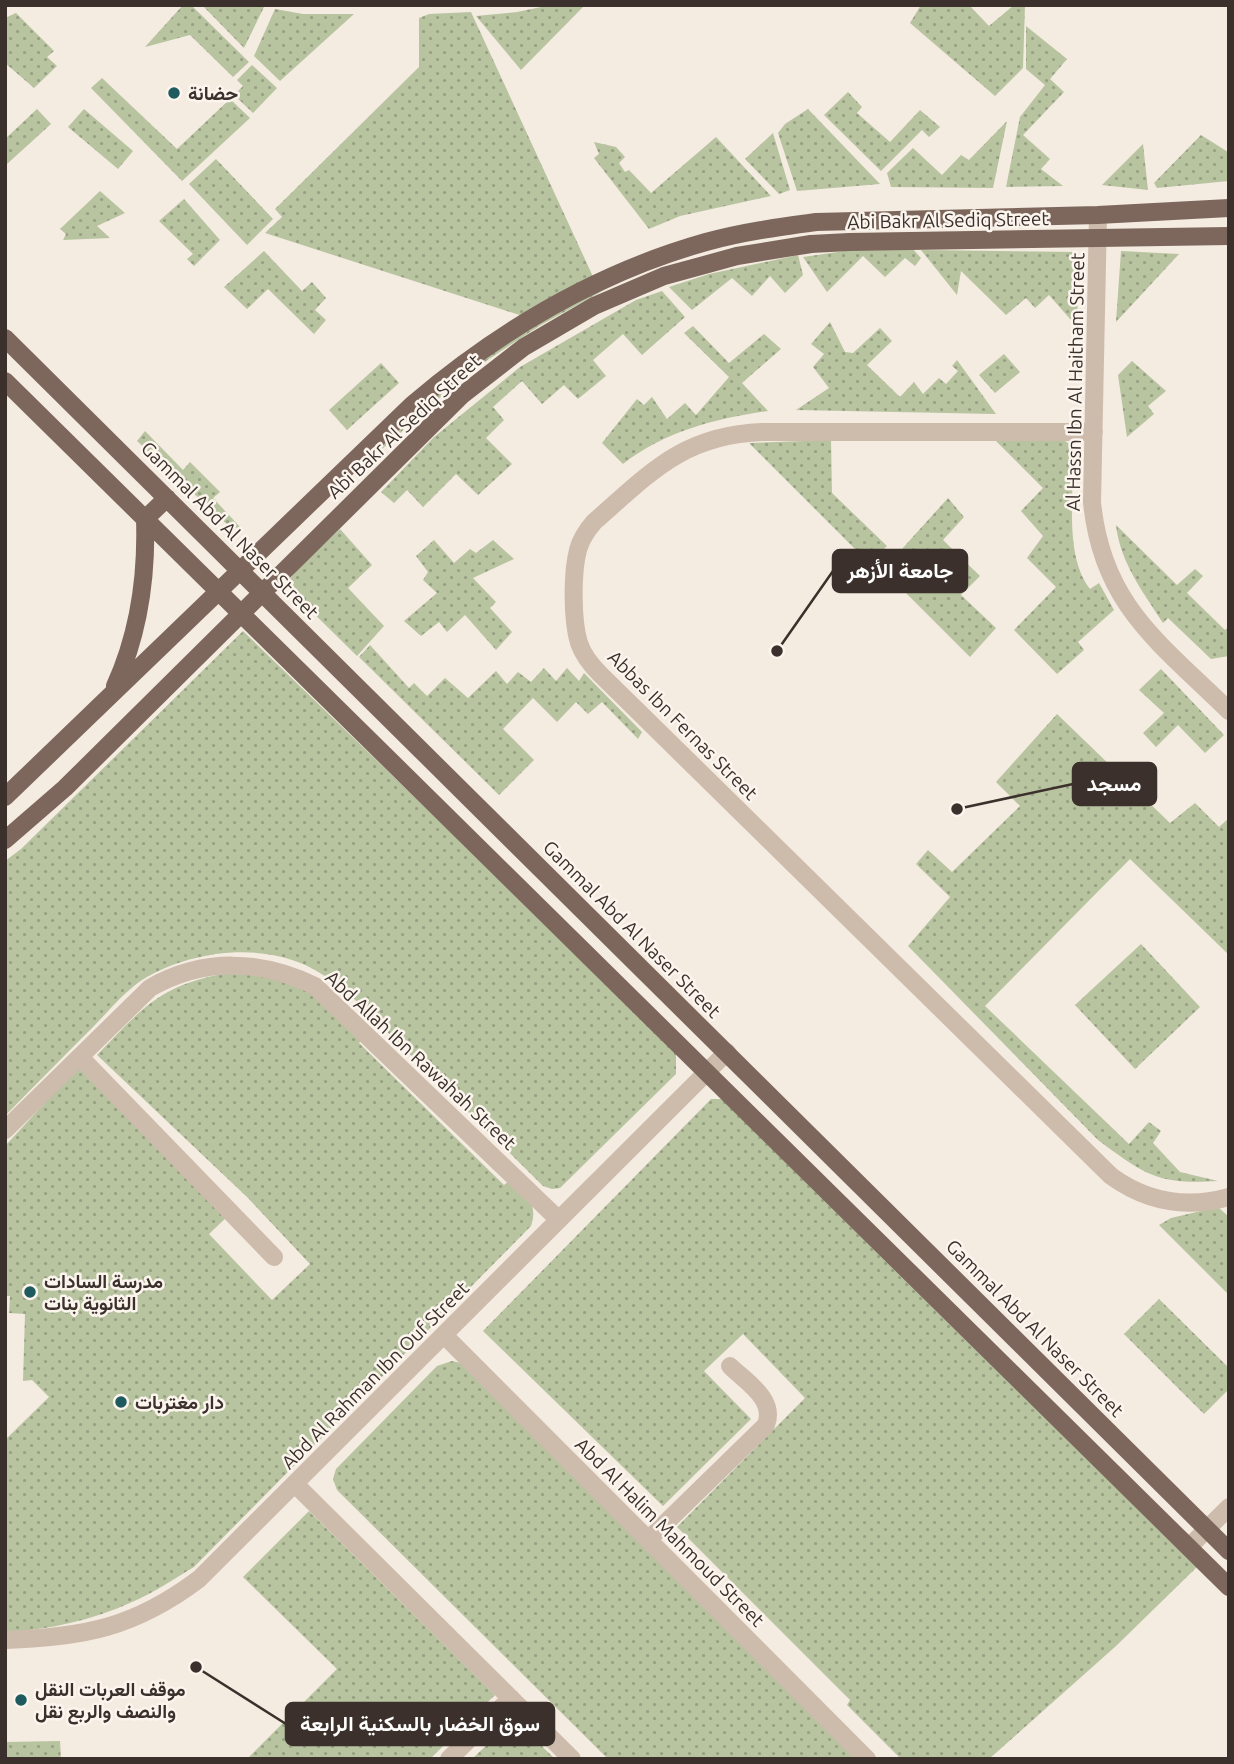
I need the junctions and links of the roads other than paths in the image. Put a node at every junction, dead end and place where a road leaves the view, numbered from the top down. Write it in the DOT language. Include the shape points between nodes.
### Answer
graph roads {
  1 [pos="1229,208"];
  2 [pos="1098,215"];
  3 [pos="1229,236"];
  4 [pos="1098,239"];
  5 [pos="5,338"];
  6 [pos="5,381"];
  7 [pos="1094,432"];
  8 [pos="167,498"];
  9 [pos="298,516"];
  10 [pos="145,519"];
  11 [pos="319,536"];
  12 [pos="241,570"];
  13 [pos="219,592"];
  14 [pos="263,592"];
  15 [pos="241,614"];
  16 [pos="111,695"];
  17 [pos="1225,700"];
  18 [pos="5,797"];
  19 [pos="5,840"];
  20 [pos="727,1052"];
  21 [pos="80,1057"];
  22 [pos="706,1072"];
  23 [pos="5,1130"];
  24 [pos="1229,1197"];
  25 [pos="559,1220"];
  26 [pos="274,1256"];
  27 [pos="444,1335"];
  28 [pos="730,1366"];
  29 [pos="295,1484"];
  30 [pos="1229,1507"];
  31 [pos="1207,1529"];
  32 [pos="648,1540"];
  33 [pos="1189,1548"];
  34 [pos="1229,1551"];
  35 [pos="1229,1587"];
  36 [pos="5,1640"];
  37 [pos="511,1698"];
  38 [pos="449,1759"];
  39 [pos="572,1759"];
  40 [pos="867,1759"];
  1 -- 2 [label="main road, Abi Bakr Al Sediq Street"];
  2 -- 4 [label="street, Al Hassn Ibn Al Haitham Street"];
  2 -- 9 [label="main road, Abi Bakr Al Sediq Street" via="816,222 708,241 645,262 555,303 481,350 414,404"];
  3 -- 4 [label="main road, Abi Bakr Al Sediq Street"];
  4 -- 7 [label="street, Al Hassn Ibn Al Haitham Street"];
  4 -- 11 [label="main road, Abi Bakr Al Sediq Street" via="811,244 737,256 664,276 582,312 492,370"];
  5 -- 8 [label="main road, Gammal Abd Al Naser Street"];
  6 -- 10 [label="main road"];
  7 -- 17 [label="street, Al Hassn Ibn Al Haitham Street" via="1094,522 1111,579 1140,623"];
  7 -- 24 [label="street, Abbas Ibn Fernas Street" via="762,432 699,443 665,460 587,531 576,561 576,630 586,657 600,674 1111,1176 1167,1202"];
  8 -- 10 [label="main road"];
  8 -- 12 [label="main road, Gammal Abd Al Naser Street"];
  9 -- 11 [label="main road"];
  9 -- 12 [label="main road, Abi Bakr Al Sediq Street"];
  10 -- 13 [label="main road"];
  10 -- 16 [label="main road" via="145,571 137,622"];
  11 -- 14 [label="main road, Abi Bakr Al Sediq Street"];
  12 -- 13 [label="main road, Abi Bakr Al Sediq Street"];
  12 -- 14 [label="main road, Gammal Abd Al Naser Street"];
  13 -- 15 [label="main road"];
  13 -- 16 [label="main road, Abi Bakr Al Sediq Street"];
  14 -- 15 [label="main road, Abi Bakr Al Sediq Street"];
  14 -- 20 [label="main road, Gammal Abd Al Naser Street"];
  15 -- 19 [label="main road, Abi Bakr Al Sediq Street" via="65,788"];
  15 -- 22 [label="main road"];
  16 -- 18 [label="main road, Abi Bakr Al Sediq Street"];
  20 -- 22 [label="street, Abd Al Rahman Ibn Ouf Street"];
  20 -- 31 [label="main road, Gammal Abd Al Naser Street"];
  21 -- 23 [label="street, Abd Allah Ibn Rawahah Street"];
  21 -- 25 [label="street, Abd Allah Ibn Rawahah Street" via="150,988 169,977 224,965 280,971 315,986"];
  21 -- 26 [label="street"];
  22 -- 25 [label="street, Abd Al Rahman Ibn Ouf Street"];
  22 -- 33 [label="main road"];
  25 -- 27 [label="street, Abd Al Rahman Ibn Ouf Street"];
  27 -- 29 [label="street, Abd Al Rahman Ibn Ouf Street"];
  27 -- 32 [label="street, Abd Al Halim Mahmoud Street"];
  28 -- 32 [label="street" via="766,1403 766,1425"];
  29 -- 36 [label="street, Abd Al Rahman Ibn Ouf Street" via="199,1579 161,1605 97,1631"];
  29 -- 37 [label="street"];
  30 -- 31 [label="street"];
  31 -- 33 [label="street"];
  31 -- 34 [label="main road, Gammal Abd Al Naser Street"];
  32 -- 40 [label="street, Abd Al Halim Mahmoud Street"];
  33 -- 35 [label="main road"];
  37 -- 38 [label="street"];
  37 -- 39 [label="street"];
}
